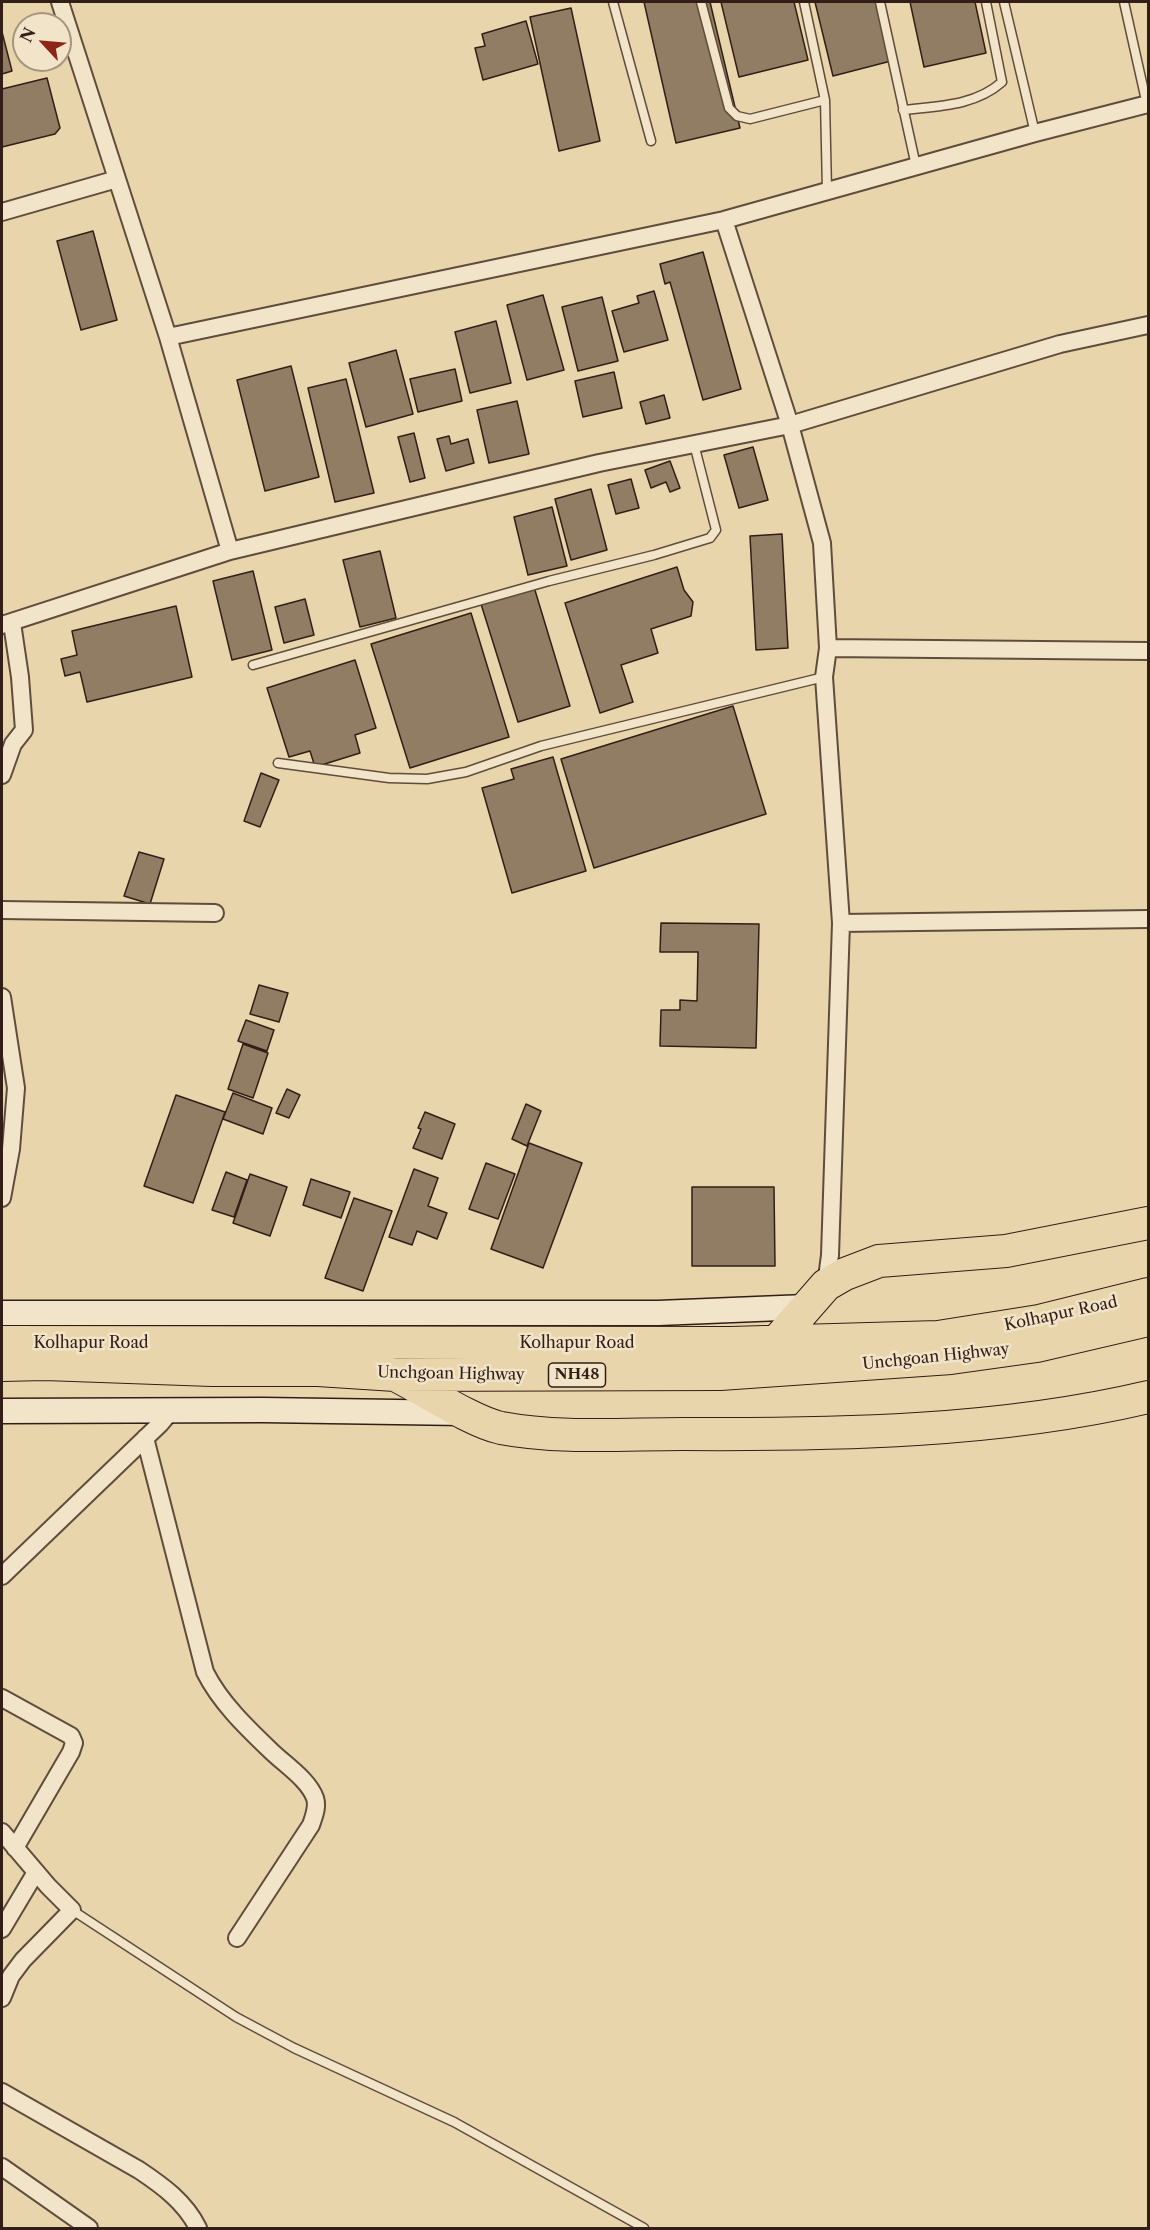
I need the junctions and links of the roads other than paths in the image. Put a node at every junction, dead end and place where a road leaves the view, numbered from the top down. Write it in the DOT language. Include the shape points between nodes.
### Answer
graph roads {
  1 [pos="60,2"];
  2 [pos="613,2"];
  3 [pos="701,2"];
  4 [pos="804,2"];
  5 [pos="880,2"];
  6 [pos="986,2"];
  7 [pos="1004,2"];
  8 [pos="1124,2"];
  9 [pos="825,100"];
  10 [pos="1148,104"];
  11 [pos="903,110"];
  12 [pos="1035,133"];
  13 [pos="651,141"];
  14 [pos="916,166"];
  15 [pos="117,179"];
  16 [pos="827,191"];
  17 [pos="2,212"];
  18 [pos="724,220"];
  19 [pos="1149,325"];
  20 [pos="168,337"];
  21 [pos="790,425"];
  22 [pos="694,444"];
  23 [pos="230,551"];
  24 [pos="7,624"];
  25 [pos="828,648"];
  26 [pos="1149,651"];
  27 [pos="253,665"];
  28 [pos="824,677"];
  29 [pos="278,763"];
  30 [pos="2,775"];
  31 [pos="2,910"];
  32 [pos="215,913"];
  33 [pos="1149,919"];
  34 [pos="841,923"];
  35 [pos="2,997"];
  36 [pos="2,1198"];
  37 [pos="1149,1223"];
  38 [pos="1149,1294"];
  39 [pos="816,1296"];
  40 [pos="2,1313"];
  41 [pos="1149,1320"];
  42 [pos="777,1341"];
  43 [pos="2,1342"];
  44 [pos="2,1365"];
  45 [pos="395,1375"];
  46 [pos="1149,1397"];
  47 [pos="2,1411"];
  48 [pos="171,1411"];
  49 [pos="466,1413"];
  50 [pos="145,1438"];
  51 [pos="2,1576"];
  52 [pos="2,1698"];
  53 [pos="2,1832"];
  54 [pos="15,1848"];
  55 [pos="36,1872"];
  56 [pos="72,1910"];
  57 [pos="2,1929"];
  58 [pos="237,1938"];
  59 [pos="2,1998"];
  60 [pos="2,2092"];
  61 [pos="2,2167"];
  62 [pos="79,2226"];
  63 [pos="198,2229"];
  64 [pos="644,2229"];
  1 -- 15 [label="street"];
  2 -- 13 [label="lane"];
  3 -- 9 [label="lane" via="729,108 737,116 750,119"];
  4 -- 9 [label="lane"];
  5 -- 11 [label="lane"];
  6 -- 11 [label="lane" via="1002,82 958,104"];
  7 -- 12 [label="lane"];
  8 -- 10 [label="lane"];
  9 -- 16 [label="lane"];
  10 -- 12 [label="street"];
  11 -- 14 [label="lane"];
  12 -- 14 [label="street"];
  14 -- 16 [label="street"];
  15 -- 17 [label="street"];
  15 -- 20 [label="street"];
  16 -- 18 [label="street"];
  18 -- 20 [label="street"];
  18 -- 21 [label="street"];
  19 -- 21 [label="street" via="1060,344"];
  20 -- 23 [label="street"];
  21 -- 22 [label="street"];
  21 -- 25 [label="street" via="822,543"];
  22 -- 23 [label="street" via="598,463"];
  22 -- 27 [label="lane" via="716,530 710,538"];
  23 -- 24 [label="street"];
  24 -- 30 [label="street" via="20,677 24,730 13,744"];
  25 -- 26 [label="street"];
  25 -- 28 [label="street"];
  28 -- 29 [label="lane" via="541,746 466,772 427,779 389,778"];
  28 -- 34 [label="street"];
  31 -- 32 [label="street"];
  33 -- 34 [label="street"];
  34 -- 39 [label="street" via="830,1255"];
  35 -- 36 [label="street" via="16,1088"];
  37 -- 39 [label="highway" via="1006,1251 879,1261 844,1274"];
  38 -- 42 [label="highway, Kolhapur Road / NH48" via="1039,1321 938,1337"];
  39 -- 40 [label="street" via="647,1314"];
  39 -- 42 [label="highway"];
  41 -- 45 [label="highway, Unchgoan Highway / NH48" via="1037,1346 940,1359 720,1374"];
  42 -- 43 [label="highway, Kolhapur Road / NH48"];
  44 -- 45 [label="highway, Unchgoan Highway / NH48" via="318,1370"];
  45 -- 49 [label="highway"];
  46 -- 49 [label="highway" via="1097,1409 957,1425 789,1434 532,1432 498,1427"];
  47 -- 48 [label="street"];
  48 -- 49 [label="street"];
  48 -- 50 [label="street"];
  50 -- 51 [label="street"];
  50 -- 58 [label="street" via="205,1671 214,1689 253,1734 308,1786 315,1799 316,1813 311,1825"];
  52 -- 54 [label="street" via="71,1736 74,1743"];
  53 -- 54 [label="street"];
  54 -- 55 [label="street"];
  55 -- 56 [label="street"];
  55 -- 57 [label="street"];
  56 -- 59 [label="street" via="23,1960"];
  56 -- 64 [label="lane" via="236,2017 454,2122"];
  60 -- 63 [label="street" via="152,2179 182,2204"];
  61 -- 62 [label="street"];
}
